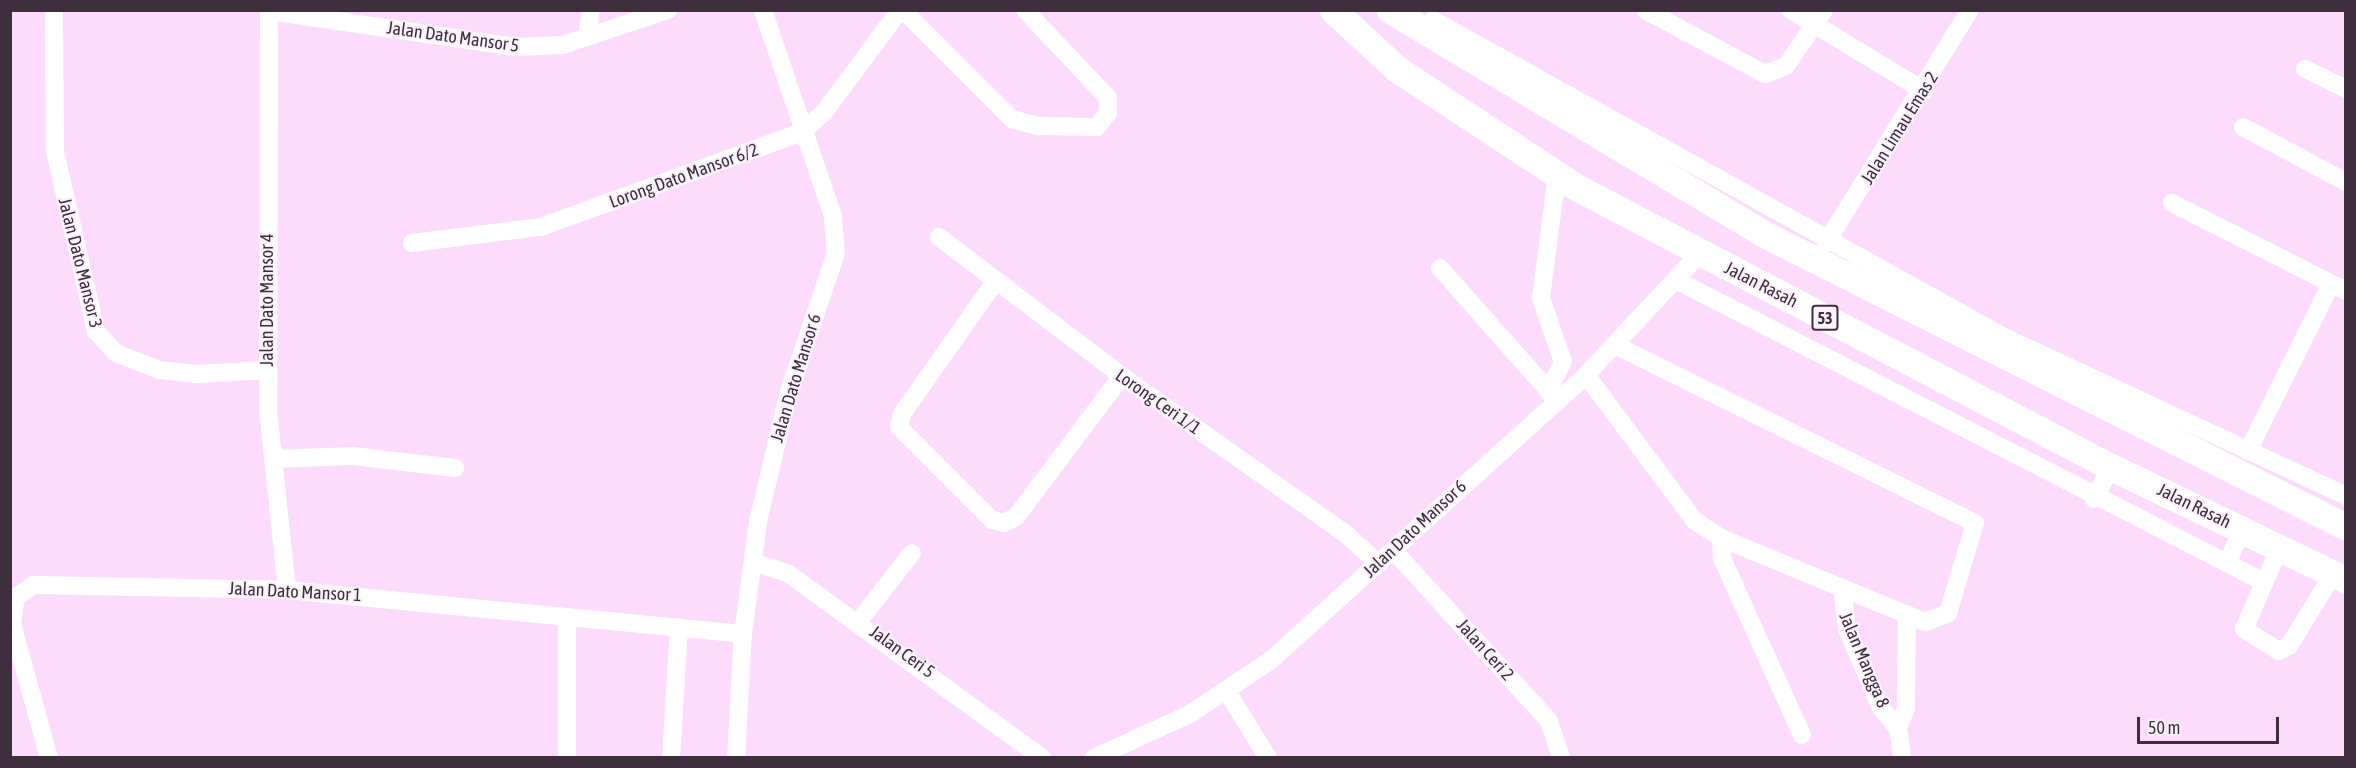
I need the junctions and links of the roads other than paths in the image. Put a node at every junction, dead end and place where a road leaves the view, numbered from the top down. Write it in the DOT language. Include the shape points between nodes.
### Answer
graph roads {
  1 [pos="54,10"];
  2 [pos="591,10"];
  3 [pos="668,10"];
  4 [pos="763,10"];
  5 [pos="902,10"];
  6 [pos="1025,10"];
  7 [pos="1333,10"];
  8 [pos="1645,10"];
  9 [pos="1791,10"];
  10 [pos="1970,10"];
  11 [pos="269,11"];
  12 [pos="1401,13"];
  13 [pos="1820,18"];
  14 [pos="587,37"];
  15 [pos="2305,69"];
  16 [pos="2346,89"];
  17 [pos="1924,91"];
  18 [pos="2243,127"];
  19 [pos="802,132"];
  20 [pos="1557,175"];
  21 [pos="2346,182"];
  22 [pos="2172,203"];
  23 [pos="939,237"];
  24 [pos="412,243"];
  25 [pos="1826,243"];
  26 [pos="1700,253"];
  27 [pos="1440,268"];
  28 [pos="1678,281"];
  29 [pos="995,282"];
  30 [pos="2338,287"];
  31 [pos="1615,345"];
  32 [pos="268,370"];
  33 [pos="1586,375"];
  34 [pos="1122,376"];
  35 [pos="1552,395"];
  36 [pos="2248,451"];
  37 [pos="273,459"];
  38 [pos="2111,467"];
  39 [pos="454,468"];
  40 [pos="2346,496"];
  41 [pos="2094,499"];
  42 [pos="2346,527"];
  43 [pos="2242,530"];
  44 [pos="1721,538"];
  45 [pos="2279,549"];
  46 [pos="1394,551"];
  47 [pos="912,553"];
  48 [pos="753,562"];
  49 [pos="2227,563"];
  50 [pos="1379,564"];
  51 [pos="2339,577"];
  52 [pos="2264,582"];
  53 [pos="1842,588"];
  54 [pos="287,590"];
  55 [pos="1907,614"];
  56 [pos="567,616"];
  57 [pos="859,621"];
  58 [pos="679,627"];
  59 [pos="743,634"];
  60 [pos="1228,693"];
  61 [pos="1898,728"];
  62 [pos="1802,735"];
  63 [pos="49,758"];
  64 [pos="567,758"];
  65 [pos="671,758"];
  66 [pos="736,758"];
  67 [pos="1041,758"];
  68 [pos="1094,758"];
  69 [pos="1268,758"];
  70 [pos="1561,758"];
  71 [pos="1902,758"];
  1 -- 32 [label="street, Jalan Dato Mansor 3" via="55,151 96,331 116,353 159,370 198,374"];
  2 -- 14 [label="street"];
  3 -- 14 [label="street, Jalan Dato Mansor 5"];
  4 -- 19 [label="street, Jalan Dato Mansor 6"];
  5 -- 6 [label="street" via="1024,124 1096,127 1109,106 1108,98"];
  5 -- 19 [label="street, Lorong Dato Mansor 6/2" via="825,111"];
  7 -- 20 [label="highway, Jalan Rasah / 53" via="1397,69"];
  8 -- 13 [label="street" via="1765,74 1786,66"];
  9 -- 13 [label="street"];
  10 -- 17 [label="street, Jalan Limau Emas 2"];
  11 -- 14 [label="street, Jalan Dato Mansor 5" via="515,47"];
  11 -- 32 [label="street, Jalan Dato Mansor 4"];
  12 -- 25 [label="street"];
  12 -- 42 [label="highway" via="1762,233"];
  13 -- 17 [label="street"];
  15 -- 16 [label="street"];
  17 -- 25 [label="street, Jalan Limau Emas 2"];
  18 -- 21 [label="street"];
  19 -- 24 [label="street, Lorong Dato Mansor 6/2" via="542,226"];
  19 -- 48 [label="street, Jalan Dato Mansor 6" via="833,216 836,253 788,395"];
  20 -- 26 [label="highway, Jalan Rasah / 53"];
  20 -- 35 [label="street" via="1541,298 1563,362"];
  22 -- 30 [label="street"];
  23 -- 29 [label="street, Lorong Ceri 1/1"];
  25 -- 36 [label="street" via="2004,337"];
  26 -- 28 [label="street, Jalan Dato Mansor 6"];
  26 -- 38 [label="highway, Jalan Rasah / 53"];
  27 -- 35 [label="street"];
  28 -- 31 [label="street, Jalan Dato Mansor 6"];
  28 -- 41 [label="street"];
  29 -- 34 [label="street, Lorong Ceri 1/1"];
  29 -- 34 [label="street" via="902,414 899,427 992,520 1004,524 1016,518"];
  30 -- 36 [label="street"];
  31 -- 33 [label="street, Jalan Dato Mansor 6"];
  31 -- 55 [label="street" via="1975,523 1948,613 1933,622"];
  32 -- 37 [label="street, Jalan Dato Mansor 4"];
  33 -- 35 [label="street, Jalan Dato Mansor 6"];
  33 -- 44 [label="street" via="1680,507"];
  34 -- 50 [label="street, Lorong Ceri 1/1" via="1347,535"];
  35 -- 46 [label="street, Jalan Dato Mansor 6"];
  36 -- 40 [label="street"];
  37 -- 39 [label="street" via="353,456"];
  37 -- 54 [label="street, Jalan Dato Mansor 4"];
  38 -- 41 [label="street"];
  38 -- 43 [label="highway, Jalan Rasah / 53"];
  41 -- 49 [label="street"];
  43 -- 45 [label="highway, Jalan Rasah / 53"];
  43 -- 49 [label="street"];
  44 -- 53 [label="street"];
  44 -- 62 [label="street" via="1722,558"];
  45 -- 51 [label="highway, Jalan Rasah / 53"];
  45 -- 52 [label="street"];
  46 -- 50 [label="street, Jalan Dato Mansor 6"];
  46 -- 70 [label="street, Jalan Ceri 2" via="1550,721"];
  47 -- 57 [label="street"];
  48 -- 57 [label="street, Jalan Ceri 5" via="789,574"];
  48 -- 59 [label="street, Jalan Dato Mansor 6"];
  49 -- 52 [label="street"];
  50 -- 60 [label="street, Jalan Dato Mansor 6"];
  51 -- 52 [label="street" via="2289,646 2279,651 2244,629"];
  53 -- 55 [label="street"];
  53 -- 61 [label="street, Jalan Mangga 8" via="1847,629 1881,708"];
  54 -- 56 [label="street, Jalan Dato Mansor 1"];
  54 -- 63 [label="street, Jalan Dato Mansor 1" via="34,585 20,591 12,624 17,656"];
  55 -- 61 [label="street, Jalan Mangga 8" via="1906,708"];
  56 -- 58 [label="street, Jalan Dato Mansor 1"];
  56 -- 64 [label="street"];
  57 -- 67 [label="street, Jalan Ceri 5"];
  58 -- 59 [label="street, Jalan Dato Mansor 1"];
  58 -- 65 [label="street"];
  59 -- 66 [label="street, Jalan Dato Mansor 6"];
  60 -- 68 [label="street, Jalan Dato Mansor 6"];
  60 -- 69 [label="street"];
  61 -- 71 [label="street, Jalan Mangga 8"];
}
